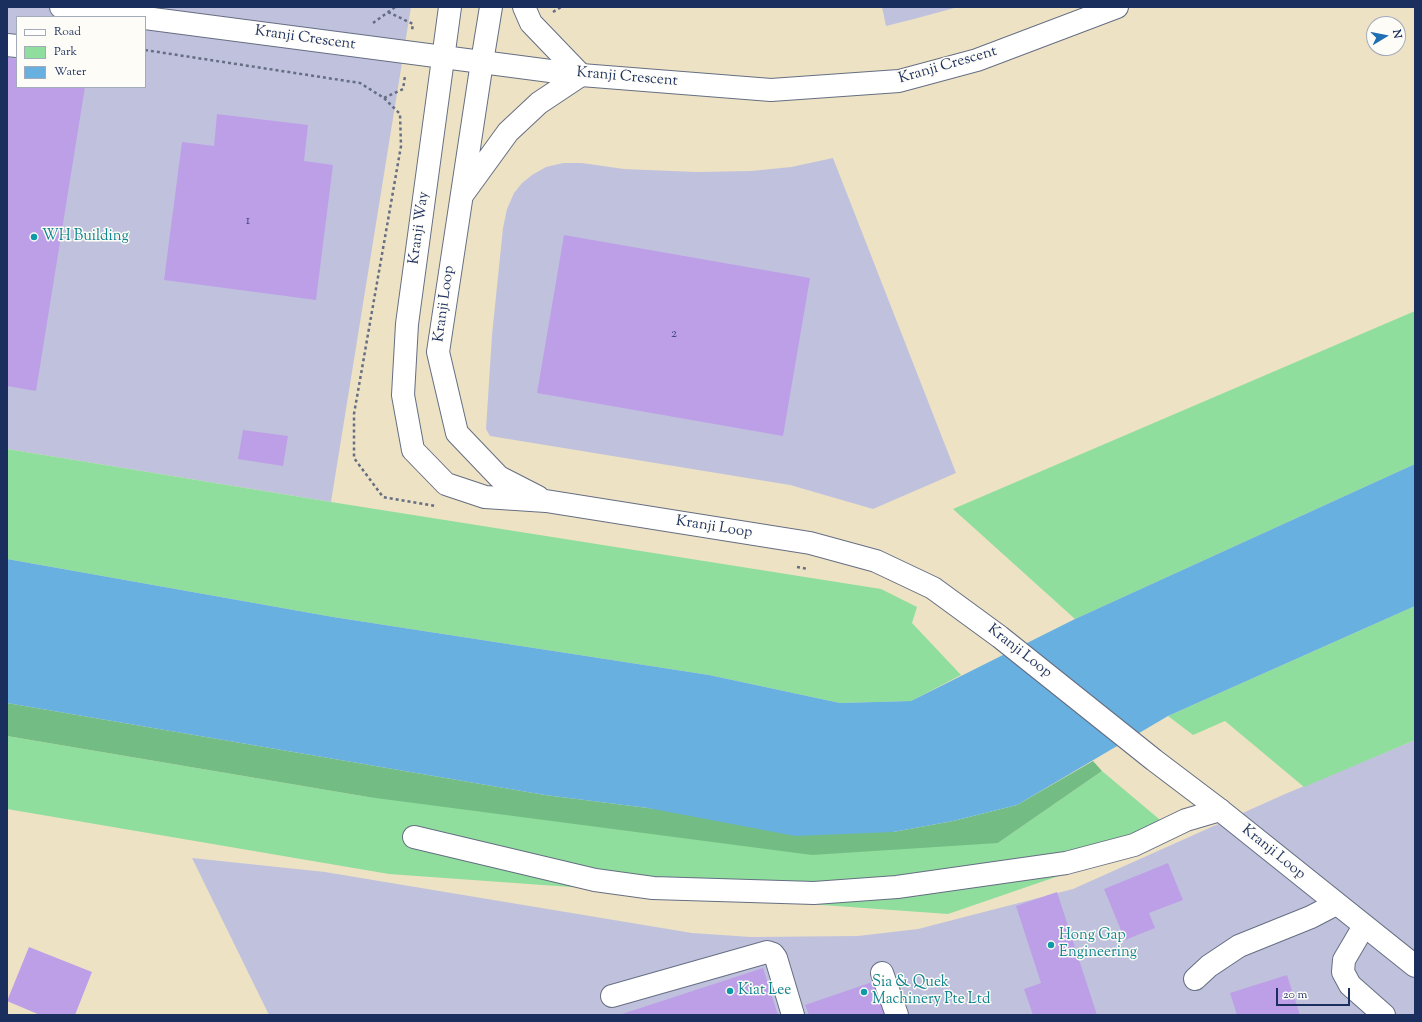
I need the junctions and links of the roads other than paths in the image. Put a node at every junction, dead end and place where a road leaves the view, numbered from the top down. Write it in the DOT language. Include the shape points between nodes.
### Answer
graph roads {
  1 [pos="61,7"];
  2 [pos="450,7"];
  3 [pos="491,7"];
  4 [pos="524,7"];
  5 [pos="1107,9"];
  6 [pos="134,14"];
  7 [pos="443,57"];
  8 [pos="482,62"];
  9 [pos="581,75"];
  10 [pos="461,196"];
  11 [pos="413,450"];
  12 [pos="546,501"];
  13 [pos="1220,810"];
  14 [pos="414,837"];
  15 [pos="1336,904"];
  16 [pos="1364,926"];
  17 [pos="1415,966"];
  18 [pos="882,973"];
  19 [pos="1195,979"];
  20 [pos="612,996"];
  21 [pos="793,1015"];
  22 [pos="897,1015"];
  23 [pos="1384,1015"];
  1 -- 6 [label="main road, Kranji Crescent"];
  2 -- 7 [label="main road, Kranji Way"];
  3 -- 8 [label="main road"];
  4 -- 9 [label="main road" via="531,23"];
  5 -- 9 [label="main road, Kranji Crescent" via="977,60 899,81 771,90"];
  6 -- 7 [label="main road, Kranji Crescent"];
  7 -- 8 [label="main road, Kranji Crescent"];
  7 -- 11 [label="main road, Kranji Way" via="407,324 403,395"];
  8 -- 9 [label="main road, Kranji Crescent"];
  8 -- 10 [label="main road, Kranji Loop"];
  9 -- 10 [label="main road" via="539,103 508,132"];
  10 -- 12 [label="main road, Kranji Loop" via="438,352 457,433 500,477"];
  11 -- 12 [label="main road, Kranji Loop" via="446,484 485,497"];
  12 -- 13 [label="main road, Kranji Loop" via="810,543 876,561 933,588 1000,637"];
  13 -- 14 [label="main road" via="1186,820 1134,845 1066,863 897,887 814,893 653,888 609,882"];
  13 -- 15 [label="main road, Kranji Loop"];
  15 -- 16 [label="main road, Kranji Loop"];
  15 -- 19 [label="main road" via="1239,946"];
  16 -- 17 [label="main road, Kranji Loop"];
  16 -- 23 [label="main road" via="1344,960 1343,972 1350,985"];
  18 -- 22 [label="main road"];
  20 -- 21 [label="main road" via="767,952 776,958"];
}
